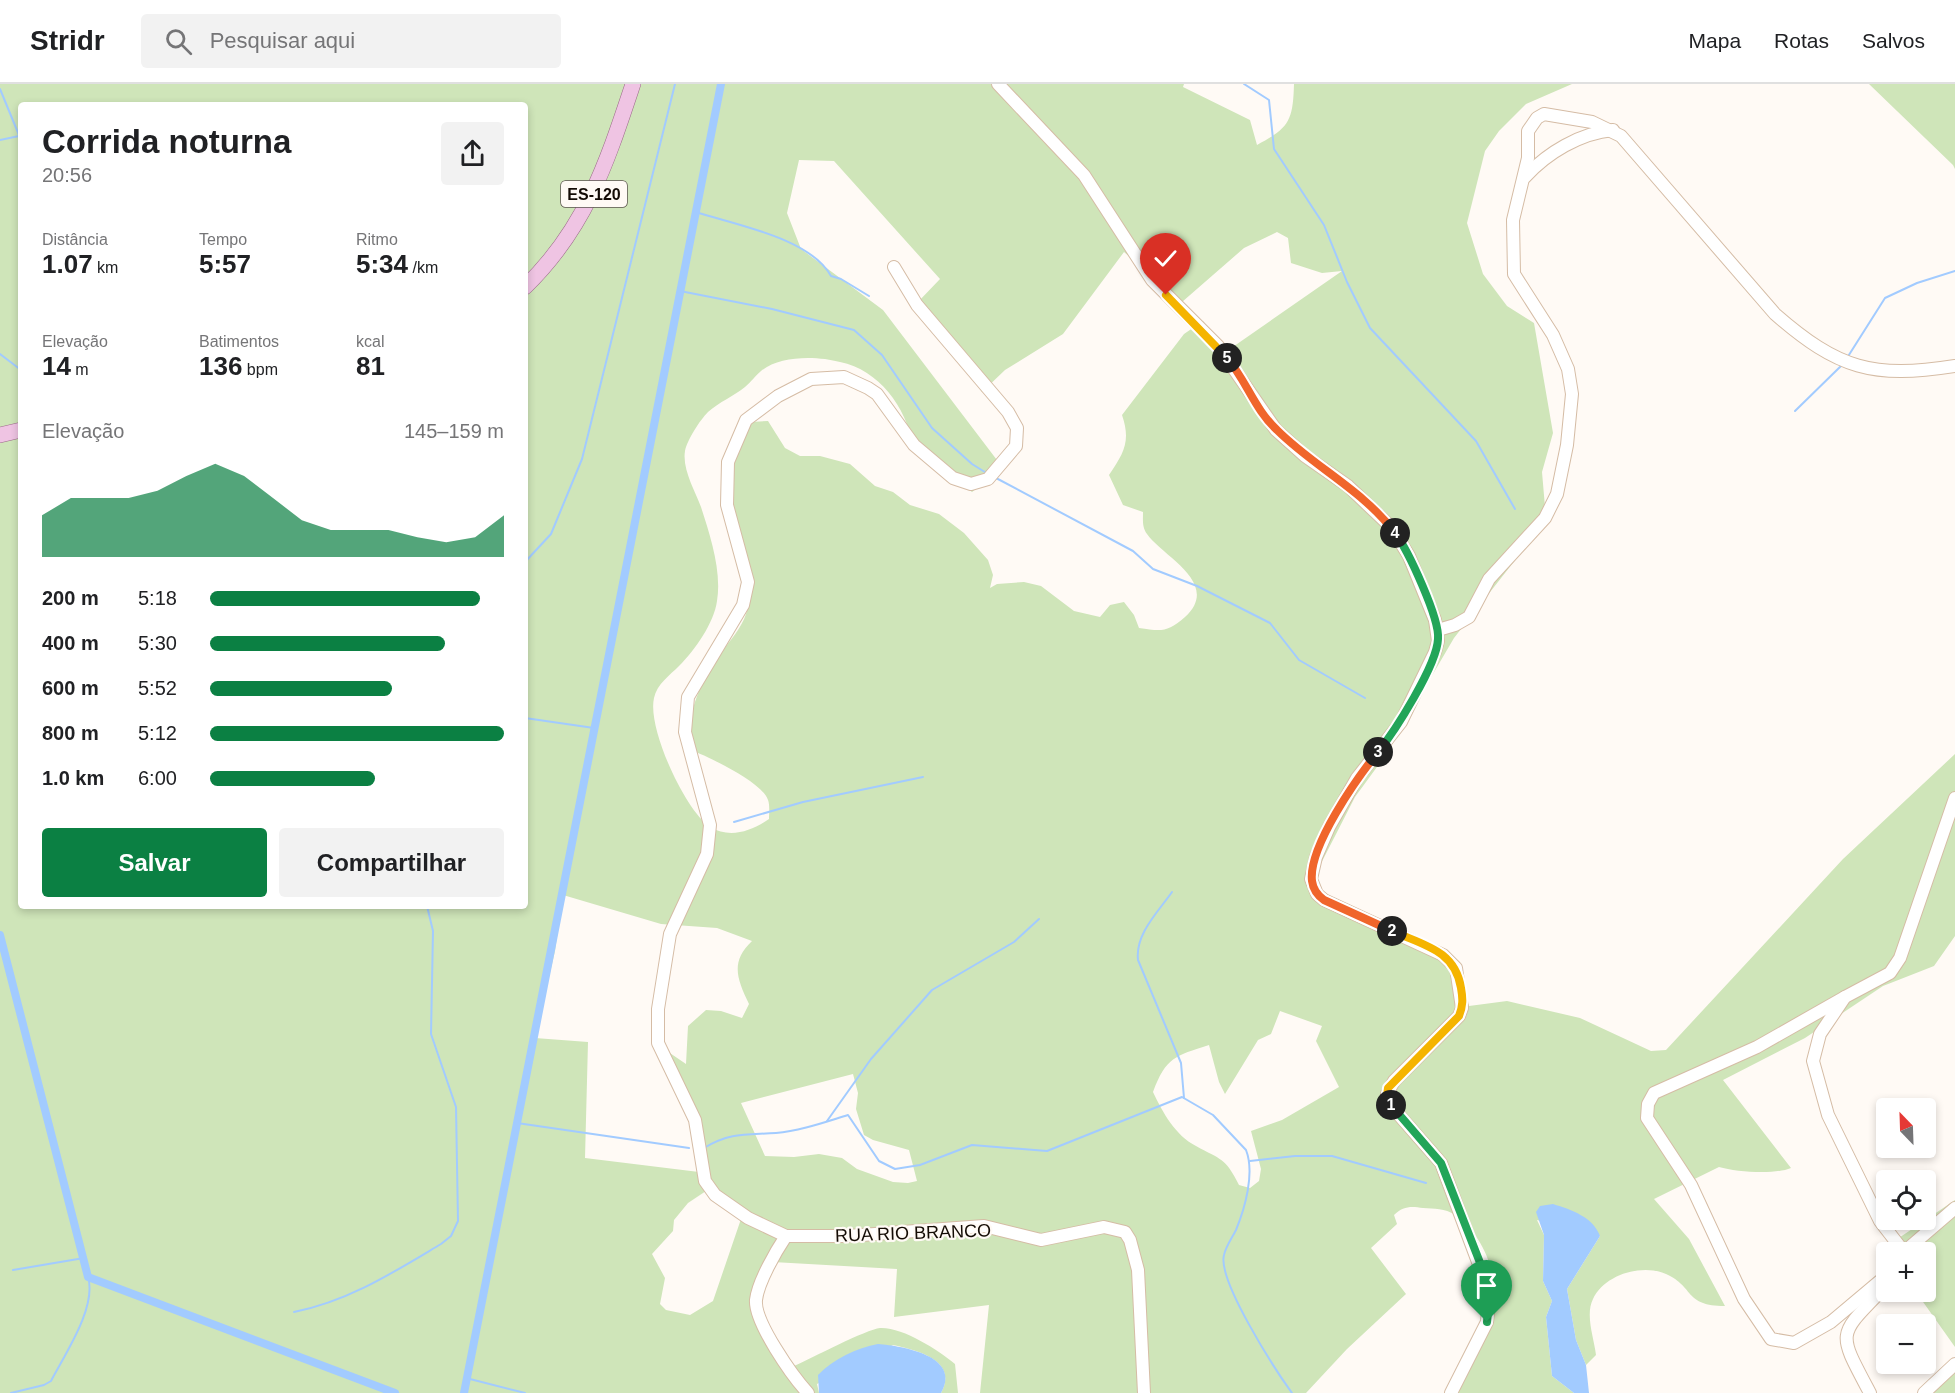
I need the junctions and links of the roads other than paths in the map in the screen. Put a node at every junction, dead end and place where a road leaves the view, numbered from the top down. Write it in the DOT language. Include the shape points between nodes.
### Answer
graph roads {
  1 [pos="633,84"];
  2 [pos="998,84"];
  3 [pos="1613,130"];
  4 [pos="1525,178"];
  5 [pos="894,267"];
  6 [pos="528,284"];
  7 [pos="1955,366"];
  8 [pos="18,431"];
  9 [pos="0,435"];
  10 [pos="1438,630"];
  11 [pos="1955,798"];
  12 [pos="1845,998"];
  13 [pos="1955,1208"];
  14 [pos="786,1236"];
  15 [pos="1897,1242"];
  16 [pos="1916,1242"];
  17 [pos="1876,1284"];
  18 [pos="1876,1297"];
  19 [pos="1955,1364"];
  20 [pos="808,1393"];
  21 [pos="1144,1393"];
  22 [pos="1451,1393"];
  23 [pos="1870,1393"];
  24 [pos="1924,1393"];
  1 -- 6 [label="main road, ES-120" via="588,206 560,250"];
  2 -- 10 [label="street" via="1084,175 1152,280 1218,346 1276,430 1348,486 1390,527 1409,556"];
  3 -- 4 [label="street" via="1551,152"];
  3 -- 4 [label="street" via="1552,114 1537,117 1528,131"];
  3 -- 7 [label="street" via="1797,334 1841,359 1871,370 1919,372"];
  4 -- 10 [label="street" via="1514,211 1514,274 1553,335 1568,369 1572,394 1567,445 1557,494 1545,518 1489,579 1469,617"];
  5 -- 14 [label="street" via="917,305 1008,412 1017,428 1016,446 988,479 971,484 953,478 914,445 877,394 844,377 812,379 746,420 728,462 728,505 748,582 743,605 688,697 685,732 710,825 707,854 670,934 658,1009 658,1043 695,1120 705,1181 715,1195 748,1218"];
  8 -- 9 [label="main road"];
  10 -- 22 [label="street" via="1435,652 1401,722 1342,802 1316,857 1311,879 1324,900 1443,955 1459,976 1463,1000 1459,1016 1394,1081 1387,1095 1392,1107 1441,1163 1490,1294 1487,1322"];
  11 -- 12 [label="street" via="1900,958 1890,973"];
  12 -- 15 [label="street" via="1820,1034 1814,1061 1820,1092 1876,1212"];
  12 -- 17 [label="street" via="1757,1047 1654,1093 1647,1118 1691,1185 1743,1299 1771,1339 1794,1343 1831,1322"];
  13 -- 16 [label="street"];
  14 -- 20 [label="street" via="756,1300 767,1333"];
  14 -- 21 [label="street, RUA RIO BRANCO" via="848,1236 984,1226 1041,1240 1116,1228 1130,1240 1138,1270"];
  18 -- 23 [label="street" via="1846,1335 1848,1353"];
  19 -- 24 [label="street"];
}
